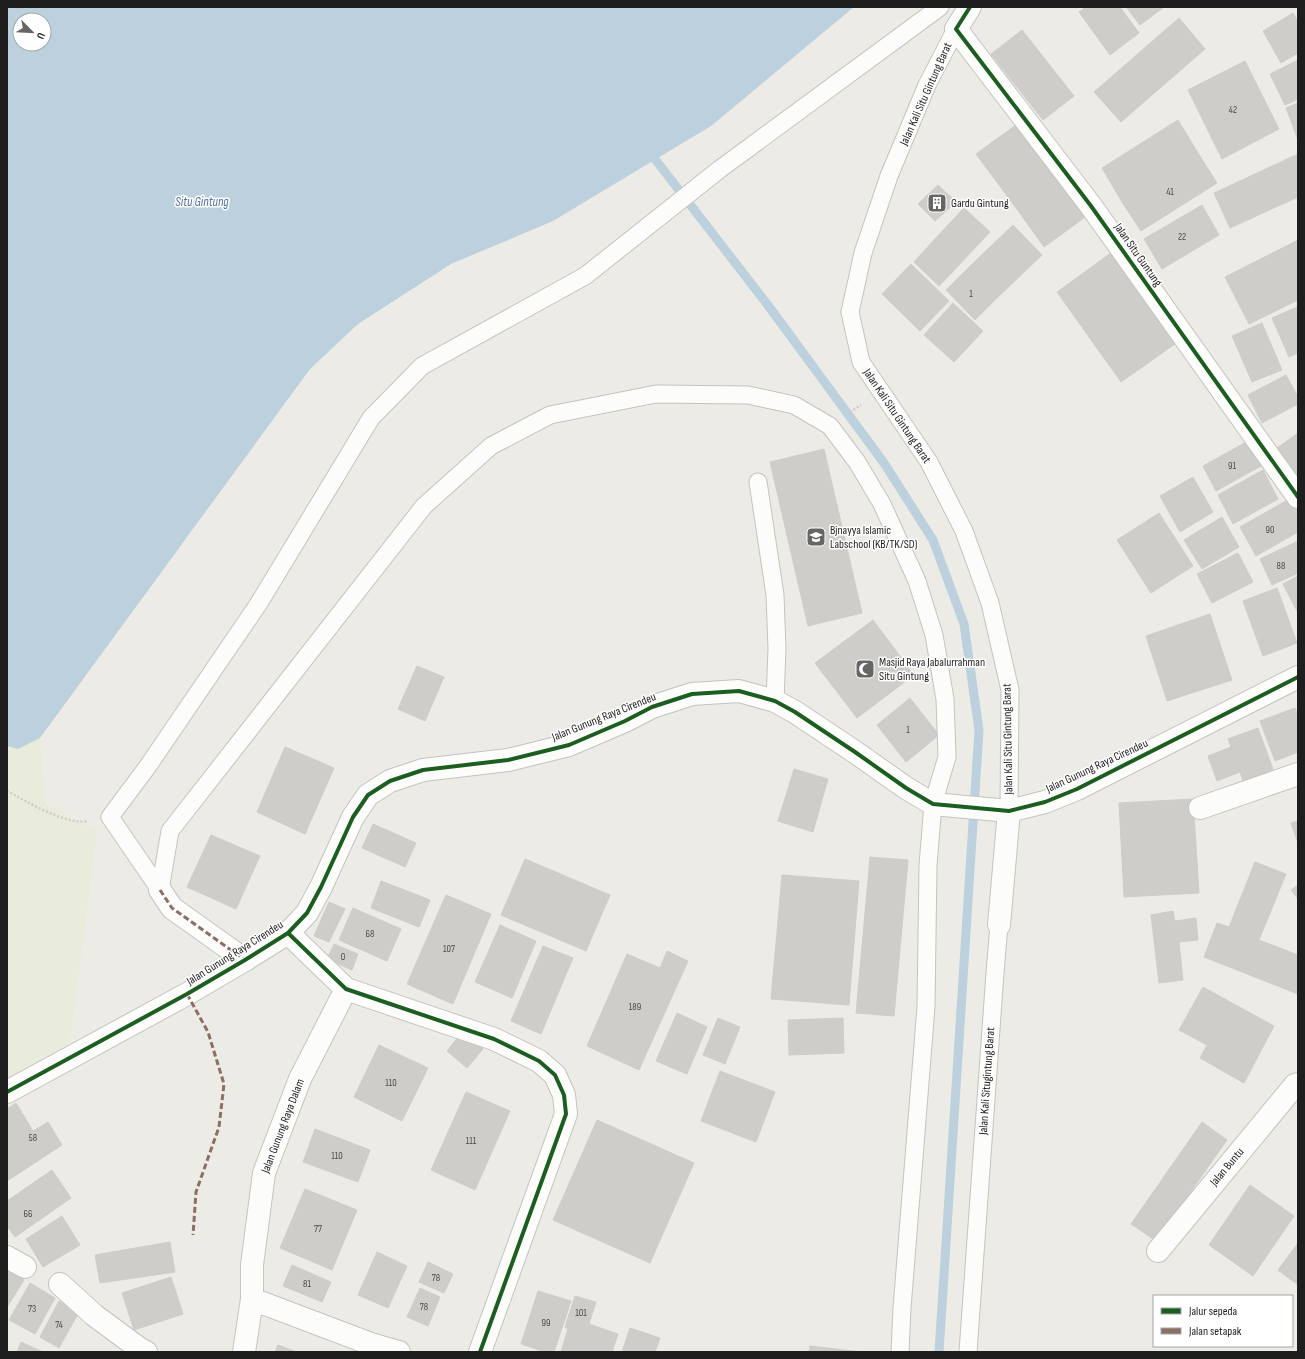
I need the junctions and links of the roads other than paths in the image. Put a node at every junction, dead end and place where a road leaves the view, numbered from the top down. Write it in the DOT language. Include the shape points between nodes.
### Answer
graph roads {
  1 [pos="940,7"];
  2 [pos="970,7"];
  3 [pos="956,29"];
  4 [pos="758,482"];
  5 [pos="1298,497"];
  6 [pos="1298,677"];
  7 [pos="775,701"];
  8 [pos="1298,774"];
  9 [pos="933,804"];
  10 [pos="1200,808"];
  11 [pos="1003,811"];
  12 [pos="160,890"];
  13 [pos="1000,925"];
  14 [pos="288,933"];
  15 [pos="246,960"];
  16 [pos="346,989"];
  17 [pos="1298,1084"];
  18 [pos="7,1092"];
  19 [pos="1158,1251"];
  20 [pos="60,1284"];
  21 [pos="252,1299"];
  22 [pos="146,1352"];
  23 [pos="244,1352"];
  24 [pos="399,1352"];
  25 [pos="480,1352"];
  26 [pos="900,1352"];
  27 [pos="968,1352"];
  1 -- 12 [label="lane" via="720,169 585,276 422,366 370,418 259,603 148,766 110,817"];
  2 -- 3 [label="street"];
  3 -- 5 [label="street, Jalan Situ Guntung" via="1091,206"];
  3 -- 11 [label="lane, Jalan Kali Situ Gintung Barat" via="928,85 889,176 863,253 850,312 861,362 929,462 964,531 990,603 1010,690"];
  4 -- 7 [label="lane" via="775,595"];
  6 -- 11 [label="street, Jalan Gunung Raya Cirendeu" via="1077,789 1045,802"];
  7 -- 9 [label="street, Jalan Gunung Raya Cirendeu" via="796,712"];
  7 -- 14 [label="street, Jalan Gunung Raya Cirendeu" via="739,691 692,694 652,707 569,745 508,760 423,770 390,781 368,796 353,817 307,913"];
  8 -- 10 [label="street"];
  9 -- 11 [label="street, Jalan Gunung Raya Cirendeu"];
  9 -- 12 [label="lane" via="947,757 945,699 934,635 917,581 882,504 857,462 830,426 794,405 748,395 656,394 550,415 491,446 424,506 170,831"];
  9 -- 26 [label="lane" via="928,865 926,1008"];
  11 -- 13 [label="street, Jalan Kali Situgintung Barat"];
  12 -- 15 [label="street" via="172,908"];
  13 -- 27 [label="lane, Jalan Kali Situgintung Barat"];
  14 -- 15 [label="street, Jalan Gunung Raya Cirendeu"];
  14 -- 16 [label="street"];
  15 -- 18 [label="street, Jalan Gunung Raya Cirendeu"];
  16 -- 21 [label="street, Jalan Gunung Raya Dalam" via="300,1080 264,1173 252,1265"];
  16 -- 25 [label="street" via="494,1039 539,1061 555,1075 564,1095 566,1114"];
  17 -- 19 [label="street, Jalan Buntu"];
  20 -- 22 [label="street" via="94,1315"];
  21 -- 23 [label="street, Jalan Gunung Raya Dalam"];
  21 -- 24 [label="street"];
}
